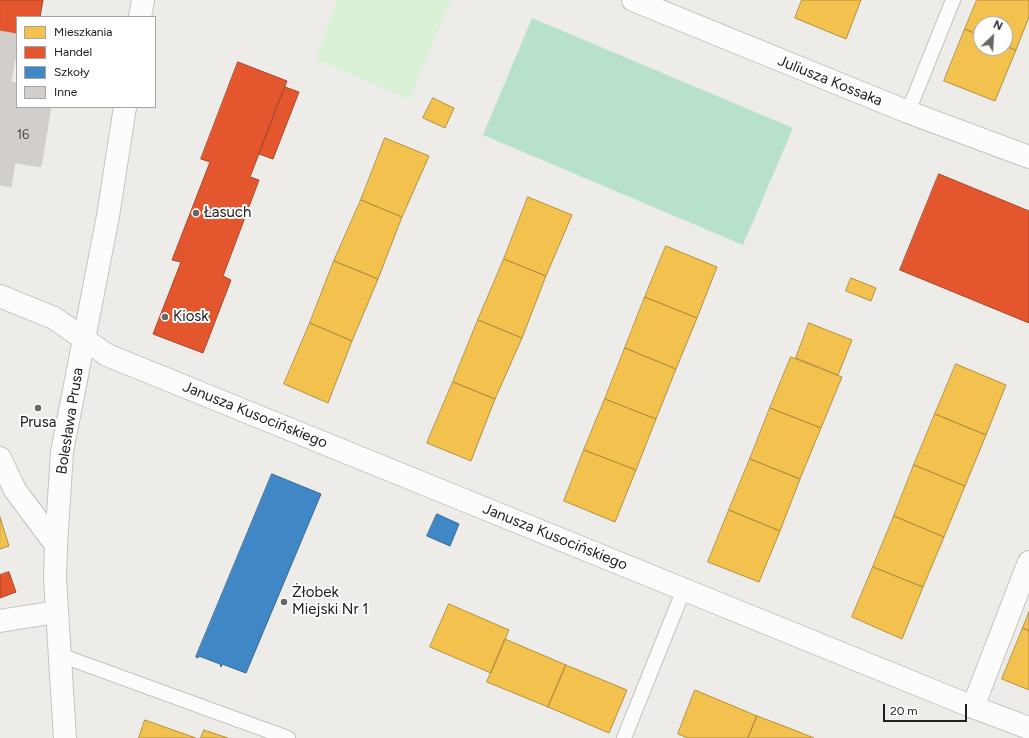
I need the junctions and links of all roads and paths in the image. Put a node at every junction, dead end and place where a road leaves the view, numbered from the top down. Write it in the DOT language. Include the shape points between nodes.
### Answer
graph roads {
  1 [pos="143,0"];
  2 [pos="633,0"];
  3 [pos="953,0"];
  4 [pos="140,16"];
  5 [pos="125,108"];
  6 [pos="908,112"];
  7 [pos="1029,157"];
  8 [pos="0,296"];
  9 [pos="84,339"];
  10 [pos="0,458"];
  11 [pos="56,545"];
  12 [pos="1029,562"];
  13 [pos="684,589"];
  14 [pos="56,612"];
  15 [pos="0,621"];
  16 [pos="60,655"];
  17 [pos="973,707"];
  18 [pos="1029,728"];
  19 [pos="65,738"];
  20 [pos="288,738"];
  21 [pos="624,738"];
  1 -- 4 [label="street"];
  2 -- 6 [label="street, Juliusza Kossaka"];
  3 -- 6 [label="lane"];
  5 -- 9 [label="street, Bolesława Prusa" via="108,216"];
  6 -- 7 [label="street, Juliusza Kossaka"];
  8 -- 9 [label="street, Janusza Kusocińskiego" via="54,318"];
  9 -- 11 [label="street, Bolesława Prusa" via="62,452"];
  9 -- 13 [label="street, Janusza Kusocińskiego" via="107,355"];
  10 -- 11 [label="street" via="14,490"];
  11 -- 14 [label="street, Bolesława Prusa"];
  12 -- 17 [label="street"];
  13 -- 17 [label="street, Janusza Kusocińskiego"];
  13 -- 21 [label="lane"];
  14 -- 15 [label="street"];
  14 -- 16 [label="street, Bolesława Prusa"];
  16 -- 19 [label="street, Bolesława Prusa"];
  16 -- 20 [label="lane"];
  17 -- 18 [label="street, Janusza Kusocińskiego"];
}
